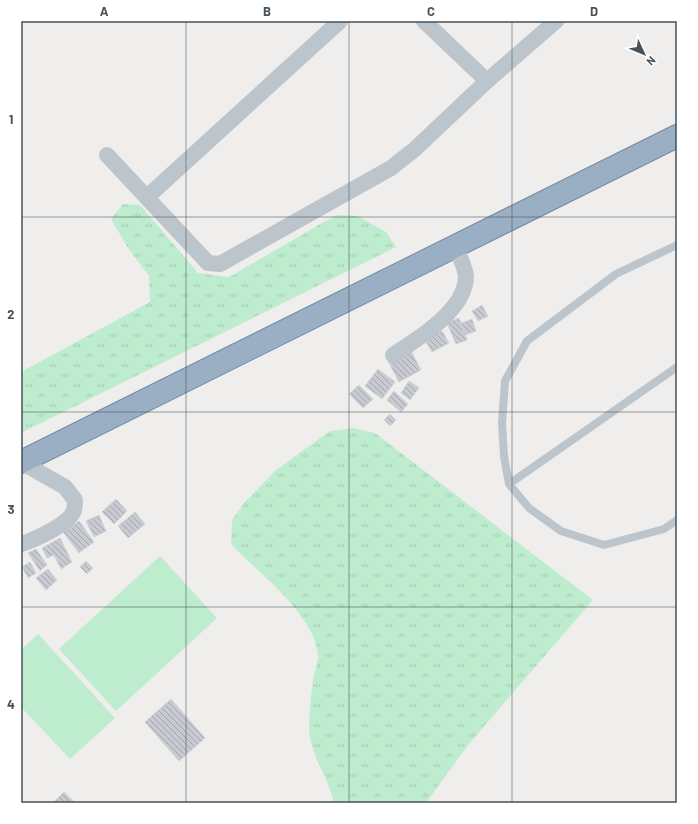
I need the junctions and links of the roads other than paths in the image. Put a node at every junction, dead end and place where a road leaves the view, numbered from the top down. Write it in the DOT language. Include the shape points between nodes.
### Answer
graph roads {
  1 [pos="340,21"];
  2 [pos="424,21"];
  3 [pos="556,21"];
  4 [pos="487,81"];
  5 [pos="677,136"];
  6 [pos="107,155"];
  7 [pos="147,197"];
  8 [pos="677,245"];
  9 [pos="456,247"];
  10 [pos="392,355"];
  11 [pos="677,366"];
  12 [pos="21,462"];
  13 [pos="509,484"];
  14 [pos="677,520"];
  15 [pos="21,544"];
  1 -- 7 [label="street"];
  2 -- 4 [label="street"];
  3 -- 4 [label="street"];
  4 -- 7 [label="street" via="415,149 391,168 220,264 208,263"];
  5 -- 9 [label="highway"];
  6 -- 7 [label="street"];
  8 -- 13 [label="lane" via="616,274 527,341 505,381 502,423"];
  9 -- 10 [label="street" via="466,275 464,289 440,321"];
  9 -- 12 [label="highway"];
  11 -- 13 [label="lane"];
  12 -- 15 [label="street" via="65,487 75,500 74,511 67,519 38,539"];
  13 -- 14 [label="lane" via="529,508 561,531 604,545 664,529"];
}
